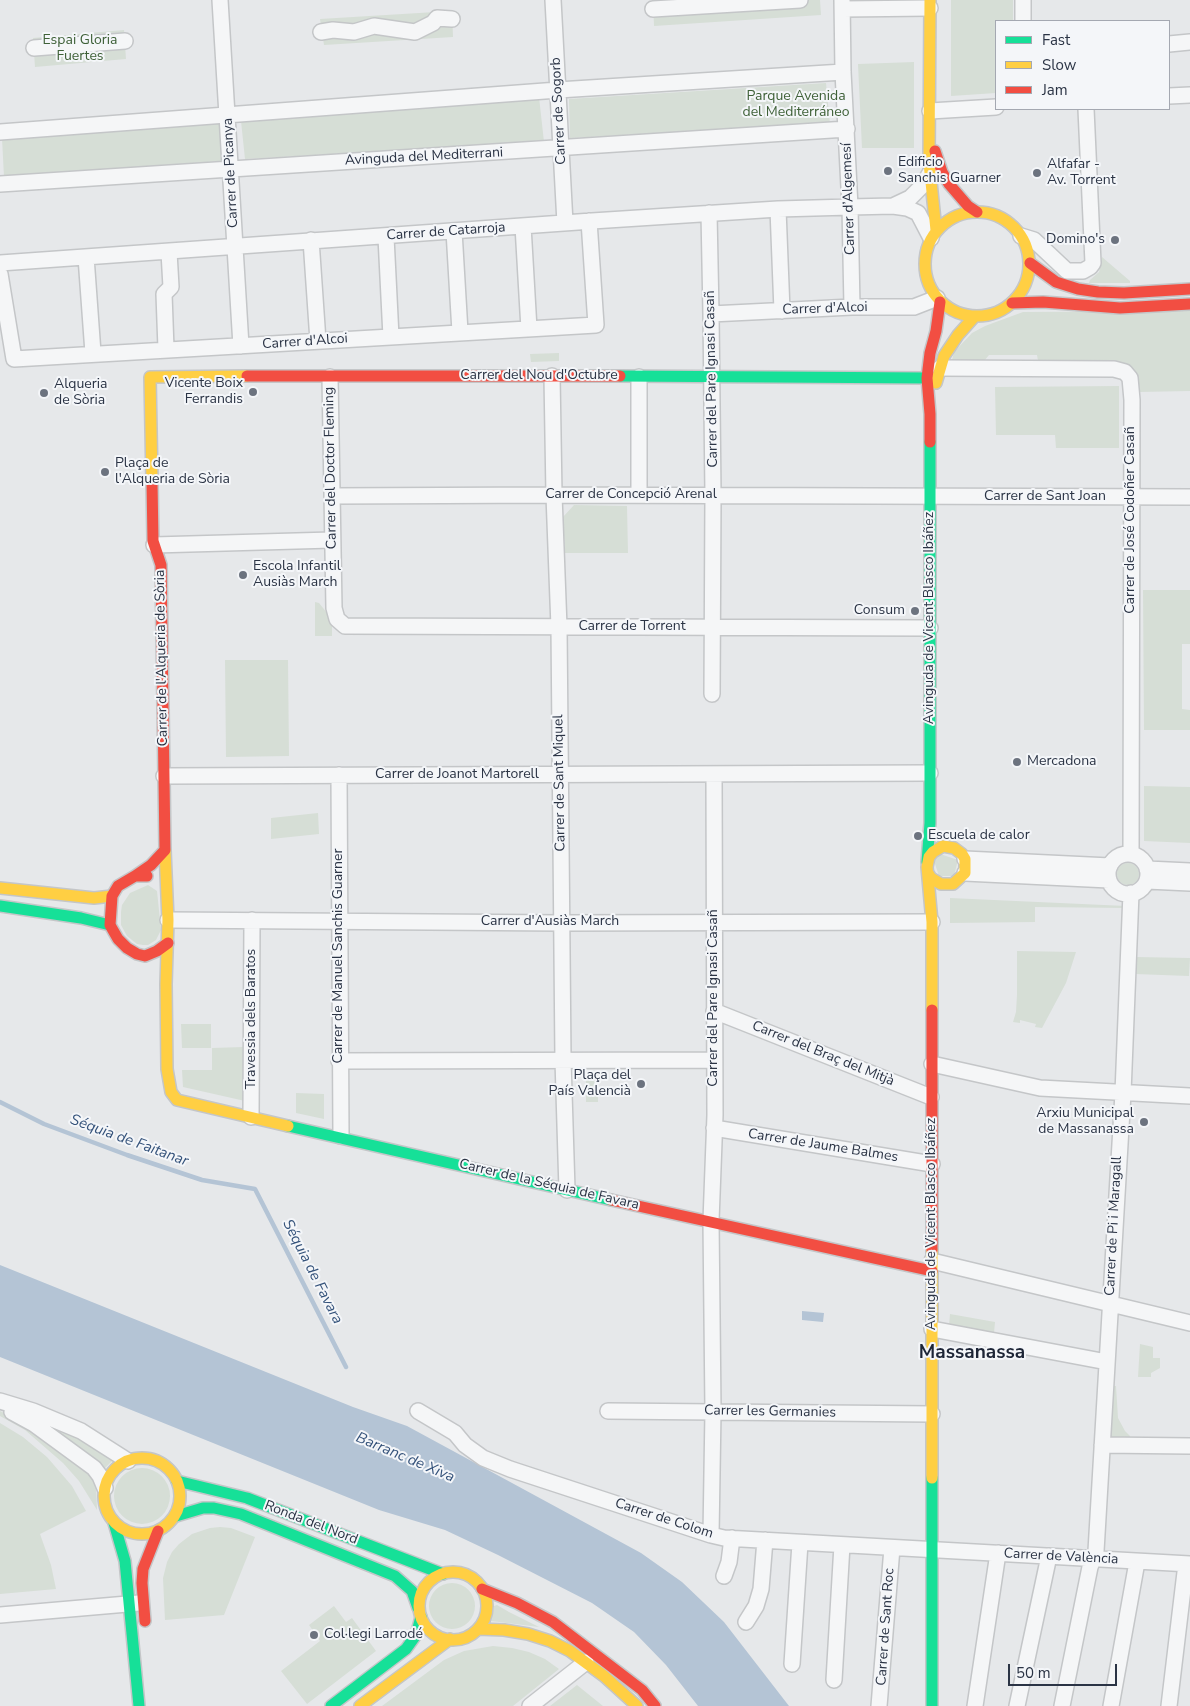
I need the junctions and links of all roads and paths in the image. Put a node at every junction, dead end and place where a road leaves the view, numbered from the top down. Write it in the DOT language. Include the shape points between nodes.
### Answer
graph roads {
  1 [pos="220,0"];
  2 [pos="553,0"];
  3 [pos="800,0"];
  4 [pos="1023,0"];
  5 [pos="843,4"];
  6 [pos="930,4"];
  7 [pos="653,9"];
  8 [pos="452,18"];
  9 [pos="1023,20"];
  10 [pos="322,32"];
  11 [pos="125,41"];
  12 [pos="1190,42"];
  13 [pos="1170,44"];
  14 [pos="34,48"];
  15 [pos="843,72"];
  16 [pos="558,90"];
  17 [pos="1190,95"];
  18 [pos="1170,96"];
  19 [pos="995,107"];
  20 [pos="1086,110"];
  21 [pos="930,111"];
  22 [pos="228,114"];
  23 [pos="847,129"];
  24 [pos="0,132"];
  25 [pos="930,135"];
  26 [pos="560,149"];
  27 [pos="230,168"];
  28 [pos="930,173"];
  29 [pos="0,184"];
  30 [pos="893,206"];
  31 [pos="850,207"];
  32 [pos="778,209"];
  33 [pos="977,212"];
  34 [pos="709,213"];
  35 [pos="589,221"];
  36 [pos="565,223"];
  37 [pos="523,226"];
  38 [pos="454,231"];
  39 [pos="934,234"];
  40 [pos="1021,236"];
  41 [pos="386,237"];
  42 [pos="311,240"];
  43 [pos="235,246"];
  44 [pos="169,252"];
  45 [pos="86,256"];
  46 [pos="0,263"];
  47 [pos="1030,263"];
  48 [pos="0,274"];
  49 [pos="1190,289"];
  50 [pos="938,300"];
  51 [pos="1012,303"];
  52 [pos="1190,304"];
  53 [pos="852,307"];
  54 [pos="782,311"];
  55 [pos="712,314"];
  56 [pos="974,317"];
  57 [pos="529,329"];
  58 [pos="460,332"];
  59 [pos="391,337"];
  60 [pos="318,340"];
  61 [pos="241,346"];
  62 [pos="166,349"];
  63 [pos="92,353"];
  64 [pos="940,368"];
  65 [pos="552,376"];
  66 [pos="150,377"];
  67 [pos="330,377"];
  68 [pos="639,377"];
  69 [pos="712,378"];
  70 [pos="928,378"];
  71 [pos="930,414"];
  72 [pos="554,495"];
  73 [pos="639,495"];
  74 [pos="713,495"];
  75 [pos="332,496"];
  76 [pos="930,497"];
  77 [pos="1131,497"];
  78 [pos="1190,497"];
  79 [pos="332,540"];
  80 [pos="154,544"];
  81 [pos="337,619"];
  82 [pos="559,627"];
  83 [pos="711,627"];
  84 [pos="930,628"];
  85 [pos="712,694"];
  86 [pos="930,773"];
  87 [pos="560,774"];
  88 [pos="714,774"];
  89 [pos="339,775"];
  90 [pos="164,776"];
  91 [pos="930,823"];
  92 [pos="949,846"];
  93 [pos="165,850"];
  94 [pos="1131,854"];
  95 [pos="965,866"];
  96 [pos="928,867"];
  97 [pos="1190,871"];
  98 [pos="1110,873"];
  99 [pos="1147,875"];
  100 [pos="135,876"];
  101 [pos="1190,883"];
  102 [pos="953,884"];
  103 [pos="0,888"];
  104 [pos="167,888"];
  105 [pos="1131,893"];
  106 [pos="112,896"];
  107 [pos="0,906"];
  108 [pos="168,920"];
  109 [pos="252,920"];
  110 [pos="339,921"];
  111 [pos="715,922"];
  112 [pos="932,922"];
  113 [pos="561,923"];
  114 [pos="110,925"];
  115 [pos="168,943"];
  116 [pos="151,962"];
  117 [pos="166,984"];
  118 [pos="714,1011"];
  119 [pos="563,1060"];
  120 [pos="714,1060"];
  121 [pos="339,1061"];
  122 [pos="932,1064"];
  123 [pos="171,1092"];
  124 [pos="1122,1093"];
  125 [pos="1190,1096"];
  126 [pos="931,1097"];
  127 [pos="251,1117"];
  128 [pos="714,1128"];
  129 [pos="340,1136"];
  130 [pos="932,1164"];
  131 [pos="567,1190"];
  132 [pos="711,1221"];
  133 [pos="932,1266"];
  134 [pos="1110,1304"];
  135 [pos="1190,1323"];
  136 [pos="932,1328"];
  137 [pos="1107,1362"];
  138 [pos="0,1401"];
  139 [pos="0,1405"];
  140 [pos="418,1411"];
  141 [pos="608,1411"];
  142 [pos="713,1411"];
  143 [pos="932,1414"];
  144 [pos="1102,1445"];
  145 [pos="1190,1446"];
  146 [pos="128,1461"];
  147 [pos="177,1481"];
  148 [pos="105,1488"];
  149 [pos="176,1516"];
  150 [pos="114,1523"];
  151 [pos="158,1531"];
  152 [pos="711,1535"];
  153 [pos="732,1538"];
  154 [pos="765,1540"];
  155 [pos="800,1542"];
  156 [pos="842,1545"];
  157 [pos="892,1548"];
  158 [pos="933,1550"];
  159 [pos="998,1553"];
  160 [pos="1048,1556"];
  161 [pos="1093,1559"];
  162 [pos="1137,1562"];
  163 [pos="1188,1564"];
  164 [pos="443,1574"];
  165 [pos="724,1576"];
  166 [pos="482,1589"];
  167 [pos="136,1603"];
  168 [pos="419,1613"];
  169 [pos="0,1615"];
  170 [pos="746,1622"];
  171 [pos="478,1629"];
  172 [pos="146,1634"];
  173 [pos="450,1639"];
  174 [pos="586,1662"];
  175 [pos="792,1664"];
  176 [pos="834,1680"];
  177 [pos="139,1706"];
  178 [pos="331,1706"];
  179 [pos="360,1706"];
  180 [pos="530,1706"];
  181 [pos="637,1706"];
  182 [pos="655,1706"];
  183 [pos="880,1706"];
  184 [pos="932,1706"];
  185 [pos="975,1706"];
  186 [pos="1017,1706"];
  187 [pos="1062,1706"];
  188 [pos="1111,1706"];
  189 [pos="1168,1706"];
  1 -- 22 [label="street, Carrer de Picanya"];
  2 -- 16 [label="street, Carrer de Sogorb"];
  3 -- 7 [label="street"];
  4 -- 9 [label="street"];
  5 -- 6 [label="street"];
  5 -- 15 [label="street, Carrer d’Algemesí"];
  6 -- 21 [label="street"];
  8 -- 10 [label="street" via="437,18 415,32 374,26 354,32"];
  11 -- 14 [label="street"];
  12 -- 13 [label="street"];
  15 -- 16 [label="street"];
  15 -- 23 [label="street, Carrer d’Algemesí"];
  16 -- 22 [label="street"];
  16 -- 26 [label="street, Carrer de Sogorb"];
  17 -- 18 [label="street"];
  19 -- 21 [label="street"];
  20 -- 40 [label="street" via="1094,263 1083,271 1067,271 1034,240"];
  21 -- 25 [label="street"];
  22 -- 24 [label="street"];
  22 -- 27 [label="street, Carrer de Picanya"];
  23 -- 26 [label="street, Avinguda del Mediterrani"];
  23 -- 31 [label="street, Carrer d’Algemesí"];
  25 -- 28 [label="street"];
  25 -- 33 [label="street" via="937,160 949,184"];
  26 -- 27 [label="street, Avinguda del Mediterrani"];
  26 -- 36 [label="street, Carrer de Sogorb"];
  27 -- 29 [label="street, Avinguda del Mediterrani"];
  27 -- 43 [label="street, Carrer de Picanya"];
  28 -- 30 [label="street, Carrer de Catarroja" via="910,198"];
  28 -- 39 [label="street"];
  30 -- 31 [label="street, Carrer de Catarroja"];
  30 -- 39 [label="street, Carrer de Catarroja" via="918,213"];
  31 -- 32 [label="street, Carrer de Catarroja"];
  31 -- 53 [label="street, Carrer d’Algemesí"];
  32 -- 34 [label="street, Carrer de Catarroja"];
  32 -- 54 [label="street"];
  33 -- 39 [label="street" via="948,220"];
  33 -- 40 [label="street" via="994,214 1010,223"];
  34 -- 35 [label="street, Carrer de Catarroja"];
  34 -- 55 [label="street, Carrer del Pare Ignasi Casañ"];
  35 -- 36 [label="street, Carrer de Catarroja"];
  35 -- 57 [label="street, Carrer d'Alcoi" via="596,324"];
  36 -- 37 [label="street, Carrer de Catarroja"];
  37 -- 38 [label="street, Carrer de Catarroja"];
  37 -- 57 [label="street"];
  38 -- 41 [label="street, Carrer de Catarroja"];
  38 -- 58 [label="street"];
  39 -- 50 [label="street" via="925,253 924,269 928,284"];
  40 -- 47 [label="street"];
  41 -- 42 [label="street, Carrer de Catarroja"];
  41 -- 59 [label="street"];
  42 -- 43 [label="street, Carrer de Catarroja"];
  42 -- 60 [label="street"];
  43 -- 44 [label="street, Carrer de Catarroja"];
  43 -- 61 [label="street, Carrer de Picanya"];
  44 -- 45 [label="street, Carrer de Catarroja"];
  44 -- 62 [label="street" via="171,287 164,294"];
  45 -- 46 [label="street, Carrer de Catarroja"];
  45 -- 63 [label="street"];
  47 -- 49 [label="street" via="1056,282 1078,290 1124,293"];
  47 -- 51 [label="street" via="1022,292"];
  48 -- 63 [label="street, Carrer d'Alcoi" via="14,359"];
  50 -- 53 [label="street, Carrer d'Alcoi" via="914,307"];
  50 -- 56 [label="street" via="950,309"];
  50 -- 70 [label="street, Avinguda de Vicent Blasco Ibáñez"];
  51 -- 52 [label="street" via="1120,308"];
  51 -- 56 [label="street" via="1001,311"];
  53 -- 54 [label="street, Carrer d'Alcoi"];
  54 -- 55 [label="street, Carrer d'Alcoi"];
  55 -- 69 [label="street, Carrer del Pare Ignasi Casañ"];
  56 -- 64 [label="street, Avinguda de Vicent Blasco Ibáñez" via="944,356"];
  57 -- 58 [label="street, Carrer d'Alcoi"];
  58 -- 59 [label="street, Carrer d'Alcoi"];
  59 -- 60 [label="street, Carrer d'Alcoi"];
  60 -- 61 [label="street, Carrer d'Alcoi"];
  61 -- 62 [label="street, Carrer d'Alcoi"];
  62 -- 63 [label="street, Carrer d'Alcoi"];
  64 -- 71 [label="street, Avinguda de Vicent Blasco Ibáñez"];
  64 -- 77 [label="street, Carrer de José Codoñer Casañ" via="1096,368 1125,372 1131,385"];
  65 -- 67 [label="street, Carrer del Nou d'Octubre"];
  65 -- 68 [label="street, Carrer del Nou d'Octubre"];
  65 -- 72 [label="street, Carrer de Sant Miquel"];
  66 -- 67 [label="street, Carrer del Nou d'Octubre"];
  66 -- 80 [label="street, Carrer de l'Alqueria de Sòria"];
  67 -- 75 [label="street, Carrer del Doctor Fleming"];
  68 -- 69 [label="street, Carrer del Nou d'Octubre"];
  68 -- 73 [label="street"];
  69 -- 70 [label="street, Carrer del Nou d'Octubre"];
  69 -- 74 [label="street, Carrer del Pare Ignasi Casañ"];
  70 -- 71 [label="street, Avinguda de Vicent Blasco Ibáñez"];
  71 -- 76 [label="street, Avinguda de Vicent Blasco Ibáñez"];
  72 -- 73 [label="street, Carrer de Concepció Arenal"];
  72 -- 75 [label="street, Carrer de Concepció Arenal"];
  72 -- 82 [label="street, Carrer de Sant Miquel"];
  73 -- 74 [label="street, Carrer de Concepció Arenal"];
  74 -- 76 [label="street, Carrer de Concepció Arenal"];
  74 -- 83 [label="street, Carrer del Pare Ignasi Casañ"];
  75 -- 79 [label="street, Carrer del Doctor Fleming"];
  76 -- 77 [label="street, Carrer de Sant Joan"];
  76 -- 84 [label="street, Avinguda de Vicent Blasco Ibáñez"];
  77 -- 78 [label="street, Carrer de Sant Joan"];
  77 -- 94 [label="street, Carrer de José Codoñer Casañ"];
  79 -- 80 [label="street"];
  79 -- 81 [label="street, Carrer del Doctor Fleming"];
  80 -- 90 [label="street, Carrer de l'Alqueria de Sòria" via="161,565"];
  81 -- 82 [label="street, Carrer de Torrent" via="345,626"];
  82 -- 83 [label="street, Carrer de Torrent"];
  82 -- 87 [label="street, Carrer de Sant Miquel"];
  83 -- 84 [label="street, Carrer de Torrent"];
  83 -- 85 [label="street, Carrer del Pare Ignasi Casañ"];
  84 -- 86 [label="street, Avinguda de Vicent Blasco Ibáñez"];
  86 -- 88 [label="street, Carrer de Joanot Martorell"];
  86 -- 91 [label="street, Avinguda de Vicent Blasco Ibáñez"];
  87 -- 88 [label="street, Carrer de Joanot Martorell"];
  87 -- 89 [label="street, Carrer de Joanot Martorell"];
  87 -- 113 [label="street, Carrer de Sant Miquel"];
  88 -- 111 [label="street, Carrer del Pare Ignasi Casañ"];
  89 -- 90 [label="street, Carrer de Joanot Martorell"];
  89 -- 110 [label="street, Carrer de Manuel Sanchis Guarner"];
  90 -- 93 [label="street, Carrer de l'Alqueria de Sòria"];
  91 -- 92 [label="street"];
  91 -- 96 [label="street, Avinguda de Vicent Blasco Ibáñez"];
  92 -- 95 [label="street" via="958,850"];
  92 -- 96 [label="street" via="937,848"];
  93 -- 100 [label="street"];
  93 -- 104 [label="street, Carrer de l'Alqueria de Sòria"];
  94 -- 98 [label="street" via="1118,857"];
  94 -- 99 [label="street" via="1141,859"];
  95 -- 98 [label="street"];
  95 -- 102 [label="street" via="962,878"];
  96 -- 102 [label="street" via="931,878 941,884"];
  96 -- 112 [label="street, Avinguda de Vicent Blasco Ibáñez"];
  97 -- 99 [label="street"];
  98 -- 105 [label="street" via="1115,889"];
  99 -- 101 [label="street"];
  99 -- 105 [label="street" via="1140,890"];
  100 -- 104 [label="street" via="154,877"];
  100 -- 106 [label="street" via="118,886"];
  102 -- 112 [label="street, Avinguda de Vicent Blasco Ibáñez" via="936,903"];
  103 -- 106 [label="street" via="94,898"];
  104 -- 108 [label="street, Carrer de l'Alqueria de Sòria"];
  105 -- 124 [label="street, Carrer de Pi i Maragall"];
  106 -- 114 [label="street"];
  107 -- 114 [label="street"];
  108 -- 109 [label="street, Carrer d'Ausiàs March"];
  108 -- 115 [label="street, Carrer de l'Alqueria de Sòria"];
  109 -- 110 [label="street, Carrer d'Ausiàs March"];
  109 -- 127 [label="street, Travessia dels Baratos"];
  110 -- 113 [label="street, Carrer d'Ausiàs March"];
  110 -- 121 [label="street, Carrer de Manuel Sanchis Guarner"];
  111 -- 112 [label="street, Carrer d'Ausiàs March"];
  111 -- 113 [label="street, Carrer d'Ausiàs March"];
  111 -- 118 [label="street, Carrer del Pare Ignasi Casañ"];
  112 -- 122 [label="street, Avinguda de Vicent Blasco Ibáñez"];
  113 -- 119 [label="street, Carrer de Sant Miquel"];
  114 -- 116 [label="street" via="127,948"];
  115 -- 116 [label="street" via="157,951"];
  115 -- 117 [label="street, Carrer de l'Alqueria de Sòria"];
  116 -- 117 [label="street"];
  117 -- 123 [label="street, Carrer de l'Alqueria de Sòria" via="167,1069"];
  118 -- 120 [label="street, Carrer del Pare Ignasi Casañ"];
  118 -- 126 [label="street, Carrer del Braç del Mitjà"];
  119 -- 120 [label="street"];
  119 -- 121 [label="street"];
  119 -- 131 [label="street, Carrer de Sant Miquel"];
  120 -- 128 [label="street, Carrer del Pare Ignasi Casañ"];
  121 -- 129 [label="street, Carrer de Manuel Sanchis Guarner"];
  122 -- 124 [label="street" via="1040,1088"];
  122 -- 126 [label="street, Avinguda de Vicent Blasco Ibáñez"];
  123 -- 127 [label="street, Carrer de la Séquia de Favara" via="177,1100"];
  124 -- 125 [label="street"];
  124 -- 134 [label="street, Carrer de Pi i Maragall"];
  126 -- 130 [label="street, Avinguda de Vicent Blasco Ibáñez"];
  127 -- 129 [label="street, Carrer de la Séquia de Favara"];
  128 -- 130 [label="street, Carrer de Jaume Balmes"];
  128 -- 132 [label="street, Carrer del Pare Ignasi Casañ"];
  129 -- 131 [label="street, Carrer de la Séquia de Favara"];
  130 -- 133 [label="street, Avinguda de Vicent Blasco Ibáñez"];
  131 -- 132 [label="street, Carrer de la Séquia de Favara"];
  132 -- 133 [label="street, Carrer de la Séquia de Favara"];
  132 -- 142 [label="street, Carrer del Pare Ignasi Casañ"];
  133 -- 134 [label="street"];
  133 -- 136 [label="street, Avinguda de Vicent Blasco Ibáñez"];
  134 -- 135 [label="street"];
  134 -- 137 [label="street, Carrer de Pi i Maragall"];
  136 -- 137 [label="street"];
  136 -- 143 [label="street, Avinguda de Vicent Blasco Ibáñez"];
  137 -- 144 [label="street, Carrer de Pi i Maragall"];
  138 -- 146 [label="street" via="81,1431"];
  139 -- 148 [label="street" via="34,1424 81,1458 98,1472"];
  140 -- 152 [label="street, Carrer de Colom" via="455,1434 483,1458"];
  141 -- 142 [label="street, Carrer les Germanies"];
  142 -- 143 [label="street, Carrer les Germanies"];
  142 -- 152 [label="street, Carrer del Pare Ignasi Casañ"];
  143 -- 158 [label="street, Avinguda de Vicent Blasco Ibáñez"];
  144 -- 145 [label="street"];
  144 -- 161 [label="street, Carrer de Pi i Maragall"];
  146 -- 147 [label="street" via="151,1459 166,1467"];
  146 -- 148 [label="street" via="109,1476"];
  147 -- 149 [label="street" via="180,1503"];
  147 -- 164 [label="street, Ronda del Nord" via="247,1498"];
  148 -- 150 [label="street" via="105,1507"];
  149 -- 151 [label="street"];
  149 -- 168 [label="street, Ronda del Nord" via="203,1508 226,1509 241,1514 395,1576 412,1591"];
  150 -- 151 [label="street" via="134,1534"];
  150 -- 167 [label="street"];
  151 -- 167 [label="street" via="143,1569"];
  152 -- 153 [label="street, Carrer de Colom"];
  153 -- 154 [label="street, Carrer de Colom"];
  153 -- 165 [label="street"];
  154 -- 155 [label="street, Carrer de Colom"];
  154 -- 170 [label="street" via="761,1588 756,1606"];
  155 -- 156 [label="street, Carrer de Colom"];
  155 -- 175 [label="street"];
  156 -- 157 [label="street, Carrer de Colom"];
  156 -- 176 [label="street"];
  157 -- 158 [label="street, Carrer de Colom"];
  157 -- 183 [label="street, Carrer de Sant Roc"];
  158 -- 159 [label="street, Carrer de València"];
  158 -- 184 [label="street, Avinguda de Vicent Blasco Ibáñez"];
  159 -- 160 [label="street, Carrer de València"];
  159 -- 185 [label="street"];
  160 -- 161 [label="street, Carrer de València"];
  160 -- 186 [label="street"];
  161 -- 162 [label="street, Carrer de València"];
  161 -- 187 [label="street, Carrer de Pi i Maragall"];
  162 -- 163 [label="street, Carrer de València"];
  162 -- 188 [label="street"];
  163 -- 189 [label="street"];
  164 -- 166 [label="street" via="466,1574"];
  164 -- 168 [label="street" via="433,1578 420,1595"];
  166 -- 171 [label="street" via="486,1611"];
  166 -- 182 [label="street" via="553,1622 642,1690"];
  167 -- 169 [label="street"];
  167 -- 172 [label="street"];
  167 -- 177 [label="street"];
  168 -- 173 [label="street" via="431,1632"];
  168 -- 178 [label="street" via="416,1635 406,1648"];
  171 -- 173 [label="street" via="459,1640"];
  171 -- 174 [label="street" via="528,1634 570,1650"];
  173 -- 179 [label="street"];
  174 -- 180 [label="street"];
  174 -- 181 [label="street"];
}
